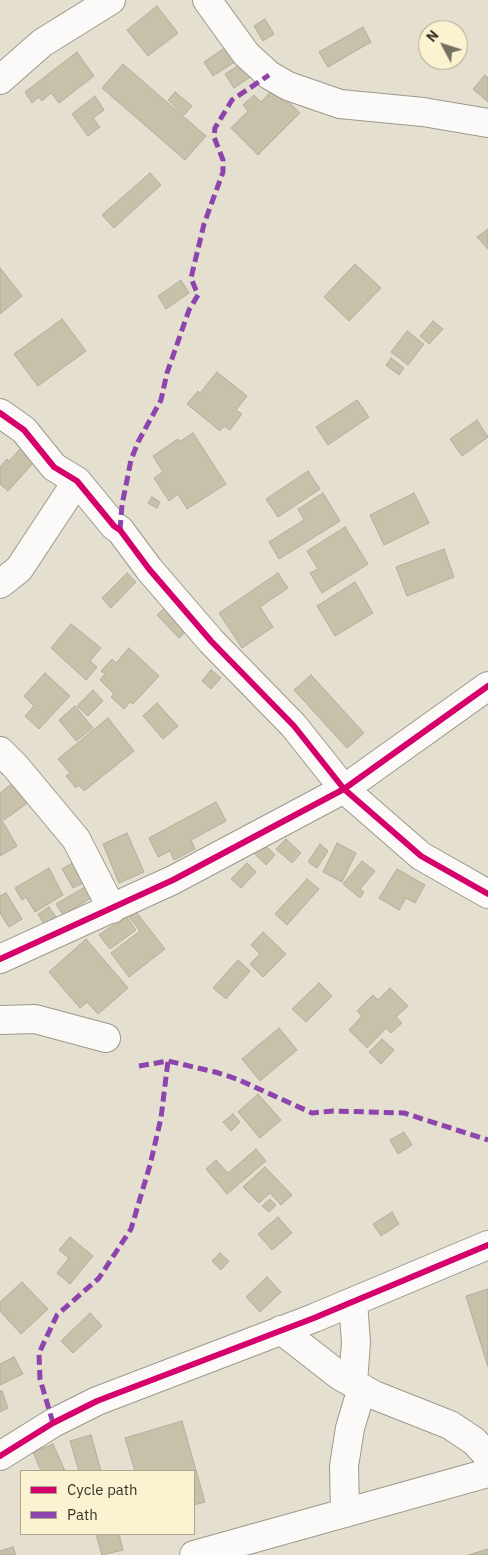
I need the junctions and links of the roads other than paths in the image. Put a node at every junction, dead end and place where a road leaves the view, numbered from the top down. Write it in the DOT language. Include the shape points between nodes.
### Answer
graph roads {
  1 [pos="111,0"];
  2 [pos="207,0"];
  3 [pos="0,80"];
  4 [pos="488,123"];
  5 [pos="0,413"];
  6 [pos="77,481"];
  7 [pos="0,584"];
  8 [pos="488,686"];
  9 [pos="0,751"];
  10 [pos="344,788"];
  11 [pos="488,894"];
  12 [pos="112,909"];
  13 [pos="0,959"];
  14 [pos="0,1020"];
  15 [pos="106,1038"];
  16 [pos="488,1245"];
  17 [pos="353,1302"];
  18 [pos="281,1330"];
  19 [pos="358,1386"];
  20 [pos="0,1456"];
  21 [pos="488,1456"];
  22 [pos="488,1472"];
  23 [pos="345,1513"];
  24 [pos="194,1555"];
  1 -- 3 [label="street" via="42,43"];
  2 -- 4 [label="street" via="246,54 269,75 296,90 340,104 433,113"];
  5 -- 6 [label="street" via="24,430 54,466"];
  6 -- 7 [label="street" via="19,569"];
  6 -- 10 [label="street" via="211,641 294,726"];
  8 -- 10 [label="street"];
  9 -- 12 [label="street" via="76,839"];
  10 -- 11 [label="street" via="421,856"];
  10 -- 12 [label="street" via="174,880"];
  12 -- 13 [label="street"];
  14 -- 15 [label="street" via="35,1019"];
  16 -- 17 [label="street"];
  17 -- 18 [label="street"];
  17 -- 19 [label="street"];
  18 -- 19 [label="street"];
  18 -- 20 [label="street" via="97,1401 53,1423"];
  19 -- 21 [label="street" via="450,1425 474,1441"];
  19 -- 23 [label="street" via="344,1466"];
  22 -- 23 [label="street"];
  23 -- 24 [label="street"];
}
